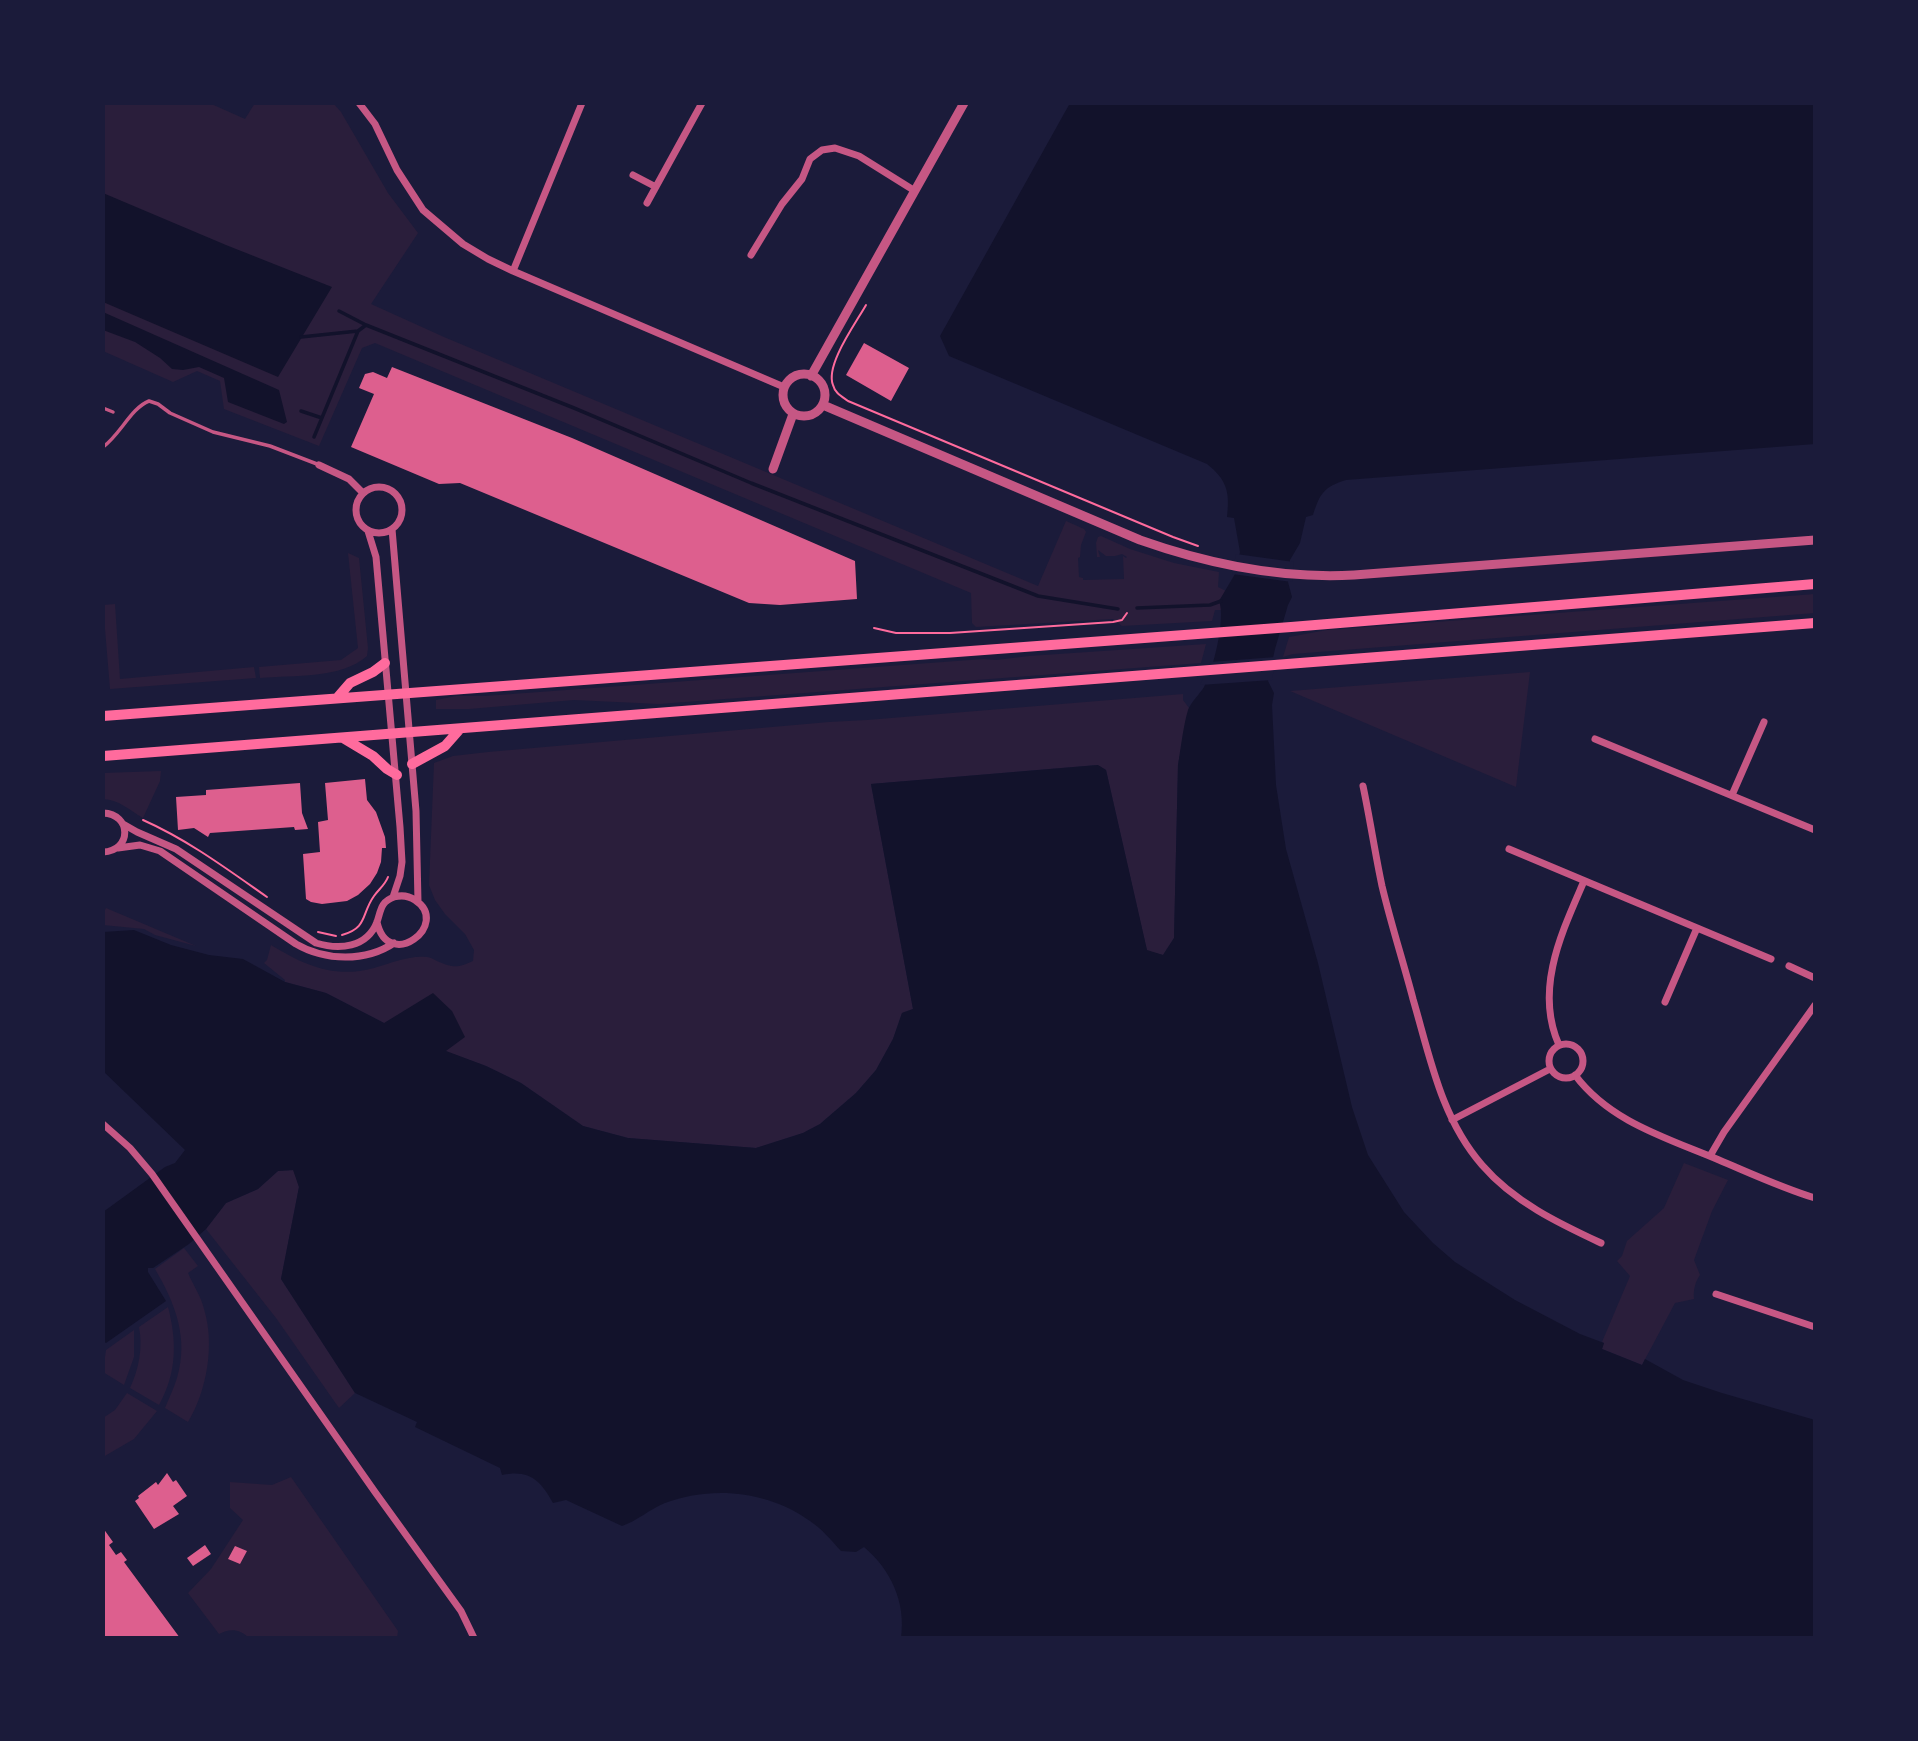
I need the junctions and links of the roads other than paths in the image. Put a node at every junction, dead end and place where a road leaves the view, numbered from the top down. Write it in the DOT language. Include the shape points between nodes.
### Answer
graph roads {
  1 [pos="359,103"];
  2 [pos="582,103"];
  3 [pos="702,103"];
  4 [pos="964,103"];
  5 [pos="633,175"];
  6 [pos="656,187"];
  7 [pos="915,191"];
  8 [pos="647,203"];
  9 [pos="751,255"];
  10 [pos="513,271"];
  11 [pos="811,376"];
  12 [pos="784,387"];
  13 [pos="823,405"];
  14 [pos="103,408"];
  15 [pos="113,412"];
  16 [pos="793,414"];
  17 [pos="103,447"];
  18 [pos="319,465"];
  19 [pos="774,469"];
  20 [pos="363,493"];
  21 [pos="392,529"];
  22 [pos="368,531"];
  23 [pos="1815,540"];
  24 [pos="1815,584"];
  25 [pos="1815,624"];
  26 [pos="385,663"];
  27 [pos="406,692"];
  28 [pos="388,694"];
  29 [pos="337,698"];
  30 [pos="103,716"];
  31 [pos="1764,722"];
  32 [pos="460,729"];
  33 [pos="410,733"];
  34 [pos="393,734"];
  35 [pos="343,738"];
  36 [pos="1594,739"];
  37 [pos="103,757"];
  38 [pos="412,764"];
  39 [pos="397,775"];
  40 [pos="1363,786"];
  41 [pos="1732,795"];
  42 [pos="103,813"];
  43 [pos="123,824"];
  44 [pos="1815,830"];
  45 [pos="118,848"];
  46 [pos="1509,849"];
  47 [pos="103,852"];
  48 [pos="1584,881"];
  49 [pos="393,897"];
  50 [pos="418,902"];
  51 [pos="377,922"];
  52 [pos="1697,928"];
  53 [pos="394,943"];
  54 [pos="1771,959"];
  55 [pos="1789,966"];
  56 [pos="1815,978"];
  57 [pos="1665,1002"];
  58 [pos="1815,1005"];
  59 [pos="1559,1045"];
  60 [pos="1550,1069"];
  61 [pos="1575,1075"];
  62 [pos="1452,1120"];
  63 [pos="103,1124"];
  64 [pos="1710,1156"];
  65 [pos="1815,1198"];
  66 [pos="1601,1243"];
  67 [pos="1716,1294"];
  68 [pos="1815,1327"];
  69 [pos="474,1638"];
  1 -- 10 [label="street" via="424,210 463,244"];
  2 -- 10 [label="street"];
  3 -- 6 [label="street"];
  4 -- 7 [label="street"];
  5 -- 6 [label="street"];
  6 -- 8 [label="street"];
  7 -- 9 [label="street" via="859,156 835,148 822,150 810,159 802,179"];
  7 -- 11 [label="street"];
  10 -- 12 [label="street"];
  11 -- 12 [label="street" via="792,377"];
  11 -- 13 [label="street" via="822,384"];
  12 -- 16 [label="street" via="785,405"];
  13 -- 16 [label="street" via="807,416"];
  13 -- 23 [label="street" via="1140,540 1221,563 1305,575 1365,575"];
  14 -- 15 [label="lane"];
  16 -- 19 [label="street"];
  17 -- 18 [label="lane" via="149,401 214,432 271,446"];
  18 -- 20 [label="street" via="349,479"];
  20 -- 21 [label="street" via="376,487 396,493 402,511"];
  20 -- 22 [label="street" via="356,514"];
  21 -- 22 [label="street"];
  21 -- 27 [label="street"];
  22 -- 26 [label="street" via="376,556"];
  24 -- 27 [label="main road"];
  25 -- 32 [label="main road"];
  26 -- 28 [label="street"];
  26 -- 29 [label="main road" via="350,683"];
  27 -- 28 [label="main road"];
  27 -- 33 [label="street"];
  28 -- 29 [label="main road"];
  28 -- 34 [label="street"];
  29 -- 30 [label="main road"];
  31 -- 41 [label="street"];
  32 -- 33 [label="main road"];
  32 -- 38 [label="main road" via="446,746"];
  33 -- 34 [label="main road"];
  33 -- 38 [label="street"];
  34 -- 35 [label="main road"];
  34 -- 39 [label="street"];
  35 -- 37 [label="main road"];
  35 -- 39 [label="main road"];
  36 -- 41 [label="street"];
  38 -- 50 [label="street"];
  39 -- 49 [label="street" via="402,862"];
  40 -- 62 [label="street" via="1383,889 1436,1079"];
  41 -- 44 [label="street"];
  42 -- 43 [label="street" via="114,815"];
  43 -- 45 [label="street"];
  43 -- 51 [label="street" via="176,849 316,943 347,946 366,937"];
  45 -- 47 [label="street"];
  45 -- 53 [label="street" via="140,845 160,851 311,952 344,957 385,950"];
  46 -- 48 [label="street"];
  48 -- 52 [label="street"];
  48 -- 59 [label="street" via="1551,968 1553,1026"];
  49 -- 50 [label="street" via="406,896"];
  49 -- 51 [label="street" via="381,907"];
  50 -- 53 [label="street" via="425,915 421,935 409,943"];
  51 -- 53 [label="street" via="382,935"];
  52 -- 54 [label="street"];
  52 -- 57 [label="street"];
  55 -- 56 [label="street"];
  58 -- 64 [label="street"];
  59 -- 60 [label="street" via="1551,1051"];
  59 -- 61 [label="street" via="1580,1051 1583,1066"];
  60 -- 61 [label="street" via="1561,1077"];
  60 -- 62 [label="street"];
  61 -- 64 [label="street" via="1596,1099 1621,1117"];
  62 -- 66 [label="street" via="1482,1165 1511,1193"];
  63 -- 69 [label="street" via="152,1174 461,1611"];
  64 -- 65 [label="street"];
  67 -- 68 [label="street"];
}
